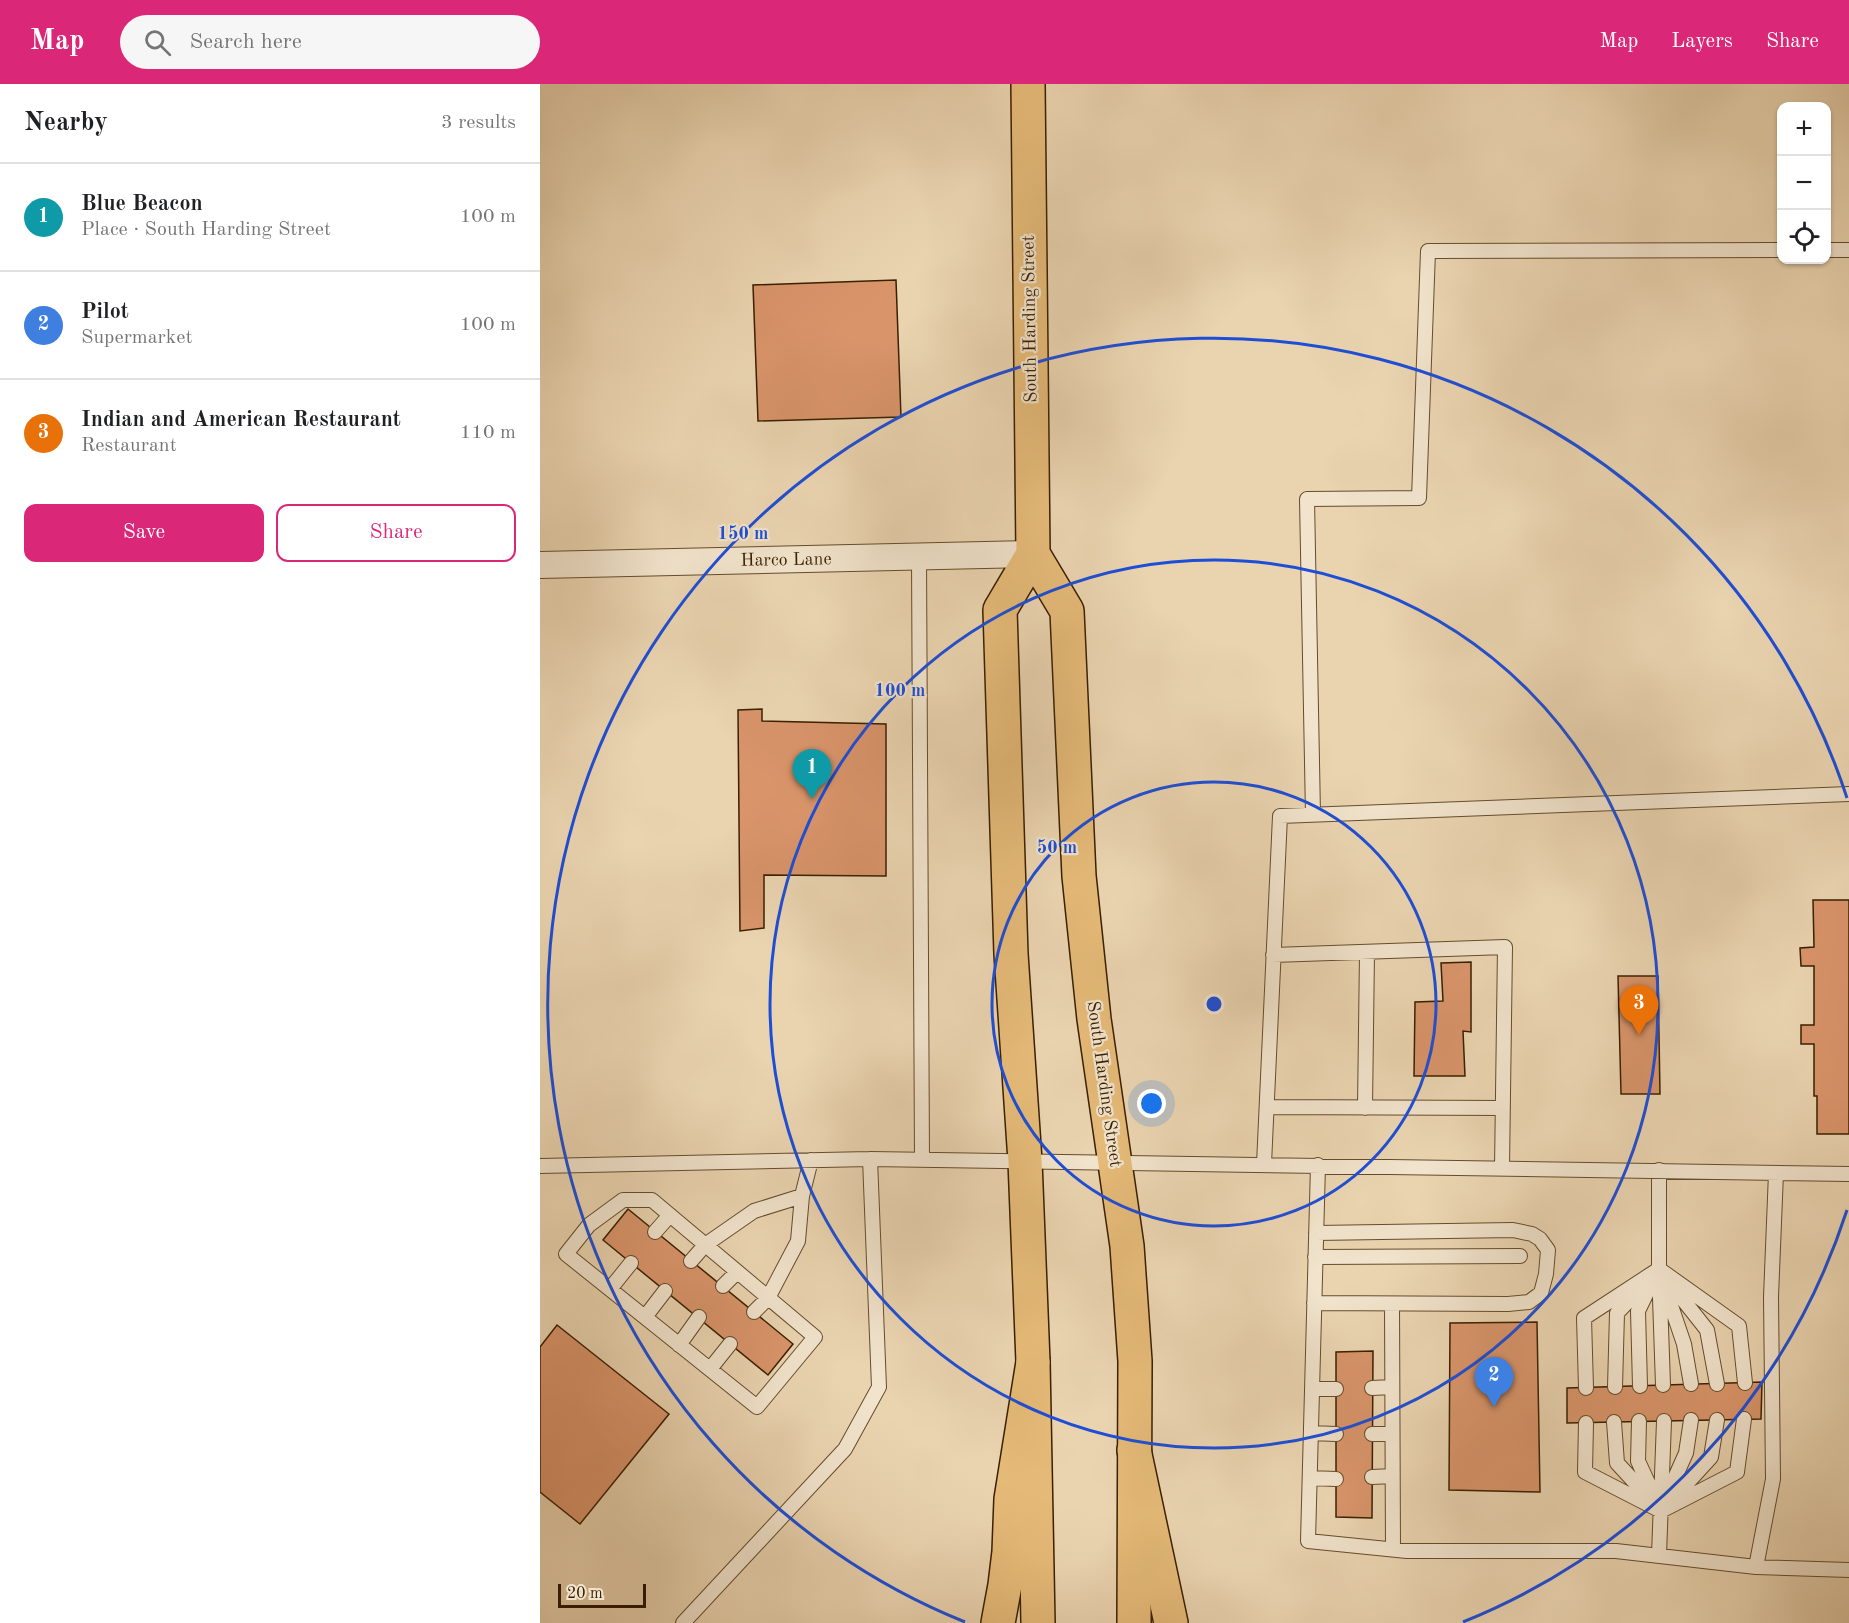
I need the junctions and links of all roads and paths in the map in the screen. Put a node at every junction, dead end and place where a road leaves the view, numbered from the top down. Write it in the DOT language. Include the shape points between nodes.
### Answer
graph roads {
  1 [pos="1028,84"];
  2 [pos="1777,250"];
  3 [pos="1831,250"];
  4 [pos="1849,250"];
  5 [pos="1033,554"];
  6 [pos="919,557"];
  7 [pos="540,565"];
  8 [pos="1849,794"];
  9 [pos="1313,815"];
  10 [pos="1367,952"];
  11 [pos="1273,955"];
  12 [pos="1267,1107"];
  13 [pos="1365,1108"];
  14 [pos="1503,1108"];
  15 [pos="870,1159"];
  16 [pos="922,1159"];
  17 [pos="811,1160"];
  18 [pos="1025,1161"];
  19 [pos="1115,1161"];
  20 [pos="1264,1164"];
  21 [pos="1318,1165"];
  22 [pos="540,1166"];
  23 [pos="1502,1168"];
  24 [pos="1659,1170"];
  25 [pos="1776,1173"];
  26 [pos="1849,1174"];
  27 [pos="802,1196"];
  28 [pos="670,1215"];
  29 [pos="656,1232"];
  30 [pos="1316,1233"];
  31 [pos="705,1245"];
  32 [pos="1520,1256"];
  33 [pos="1315,1257"];
  34 [pos="691,1261"];
  35 [pos="631,1263"];
  36 [pos="1659,1269"];
  37 [pos="737,1272"];
  38 [pos="723,1286"];
  39 [pos="610,1289"];
  40 [pos="665,1291"];
  41 [pos="768,1298"];
  42 [pos="1314,1303"];
  43 [pos="1392,1304"];
  44 [pos="754,1312"];
  45 [pos="645,1317"];
  46 [pos="699,1317"];
  47 [pos="730,1344"];
  48 [pos="680,1345"];
  49 [pos="1033,1362"];
  50 [pos="710,1369"];
  51 [pos="1745,1383"];
  52 [pos="1691,1384"];
  53 [pos="1717,1384"];
  54 [pos="1663,1385"];
  55 [pos="1640,1386"];
  56 [pos="1392,1387"];
  57 [pos="1615,1387"];
  58 [pos="1372,1388"];
  59 [pos="1586,1388"];
  60 [pos="1312,1389"];
  61 [pos="1336,1389"];
  62 [pos="1744,1419"];
  63 [pos="1691,1420"];
  64 [pos="1717,1420"];
  65 [pos="1639,1421"];
  66 [pos="1664,1421"];
  67 [pos="1614,1422"];
  68 [pos="1586,1423"];
  69 [pos="1311,1433"];
  70 [pos="1336,1434"];
  71 [pos="1372,1434"];
  72 [pos="1392,1434"];
  73 [pos="1134,1450"];
  74 [pos="1392,1476"];
  75 [pos="1372,1477"];
  76 [pos="1310,1478"];
  77 [pos="1336,1479"];
  78 [pos="1661,1511"];
  79 [pos="1393,1549"];
  80 [pos="1659,1556"];
  81 [pos="1756,1567"];
  82 [pos="1849,1570"];
  83 [pos="682,1623"];
  84 [pos="998,1623"];
  85 [pos="1038,1623"];
  86 [pos="1134,1623"];
  87 [pos="1171,1623"];
  1 -- 5 [label="main road, South Harding Street"];
  2 -- 9 [label="lane" via="1428,251 1419,498 1307,499"];
  3 -- 4 [label="lane"];
  5 -- 6 [label="street, Harco Lane"];
  5 -- 18 [label="main road" via="1000,610 1011,954"];
  5 -- 19 [label="main road, South Harding Street" via="1067,611 1079,876 1094,1019"];
  6 -- 7 [label="street, Harco Lane"];
  6 -- 16 [label="lane"];
  8 -- 9 [label="lane"];
  9 -- 11 [label="lane" via="1280,816"];
  10 -- 11 [label="lane"];
  10 -- 13 [label="lane"];
  10 -- 14 [label="lane" via="1505,947"];
  11 -- 12 [label="lane"];
  12 -- 13 [label="lane"];
  12 -- 20 [label="lane"];
  13 -- 14 [label="lane"];
  14 -- 23 [label="lane"];
  15 -- 16 [label="lane"];
  15 -- 17 [label="lane"];
  15 -- 83 [label="lane" via="879,1387 845,1449"];
  16 -- 18 [label="lane"];
  17 -- 22 [label="lane"];
  17 -- 27 [label="lane"];
  18 -- 19 [label="lane"];
  18 -- 49 [label="main road"];
  19 -- 20 [label="lane"];
  19 -- 73 [label="main road, South Harding Street" via="1127,1246 1135,1361"];
  20 -- 21 [label="lane"];
  21 -- 23 [label="lane"];
  21 -- 30 [label="lane"];
  23 -- 24 [label="lane"];
  24 -- 25 [label="lane"];
  24 -- 36 [label="lane"];
  25 -- 26 [label="lane"];
  25 -- 81 [label="lane" via="1771,1297 1773,1479"];
  27 -- 31 [label="lane" via="754,1211"];
  27 -- 41 [label="lane" via="798,1240"];
  28 -- 29 [label="lane"];
  28 -- 31 [label="lane"];
  28 -- 39 [label="lane" via="652,1200 623,1200 589,1225 566,1254"];
  30 -- 33 [label="lane"];
  30 -- 43 [label="lane" via="1513,1230 1532,1234 1548,1250 1541,1293 1529,1302"];
  31 -- 34 [label="lane"];
  31 -- 37 [label="lane"];
  32 -- 33 [label="lane"];
  33 -- 42 [label="lane"];
  35 -- 39 [label="lane"];
  36 -- 51 [label="lane" via="1739,1326"];
  36 -- 52 [label="lane" via="1684,1344"];
  36 -- 53 [label="lane" via="1707,1330"];
  36 -- 54 [label="lane"];
  36 -- 55 [label="lane" via="1638,1311"];
  36 -- 57 [label="lane" via="1617,1314"];
  36 -- 59 [label="lane" via="1584,1318"];
  37 -- 38 [label="lane"];
  37 -- 41 [label="lane"];
  39 -- 45 [label="lane"];
  40 -- 45 [label="lane"];
  41 -- 44 [label="lane"];
  41 -- 50 [label="lane" via="815,1337 757,1407"];
  42 -- 43 [label="lane"];
  42 -- 60 [label="lane"];
  43 -- 56 [label="lane"];
  45 -- 48 [label="lane"];
  46 -- 48 [label="lane"];
  47 -- 50 [label="lane"];
  48 -- 50 [label="lane"];
  49 -- 84 [label="main road" via="1011,1499 1008,1563"];
  49 -- 85 [label="main road"];
  56 -- 58 [label="lane"];
  56 -- 72 [label="lane"];
  60 -- 61 [label="lane"];
  60 -- 69 [label="lane"];
  62 -- 78 [label="lane" via="1737,1472"];
  63 -- 78 [label="lane" via="1686,1454"];
  64 -- 78 [label="lane" via="1711,1457"];
  65 -- 78 [label="lane" via="1638,1461"];
  66 -- 78 [label="lane"];
  67 -- 78 [label="lane" via="1617,1463"];
  68 -- 78 [label="lane" via="1585,1472"];
  69 -- 70 [label="lane"];
  69 -- 76 [label="lane"];
  71 -- 72 [label="lane"];
  72 -- 74 [label="lane"];
  73 -- 86 [label="main road, South Harding Street"];
  73 -- 87 [label="main road"];
  74 -- 75 [label="lane"];
  74 -- 79 [label="lane"];
  76 -- 77 [label="lane"];
  76 -- 79 [label="lane" via="1308,1541"];
  78 -- 80 [label="lane"];
  79 -- 80 [label="lane" via="1616,1551"];
  80 -- 81 [label="lane"];
  81 -- 82 [label="lane"];
}
